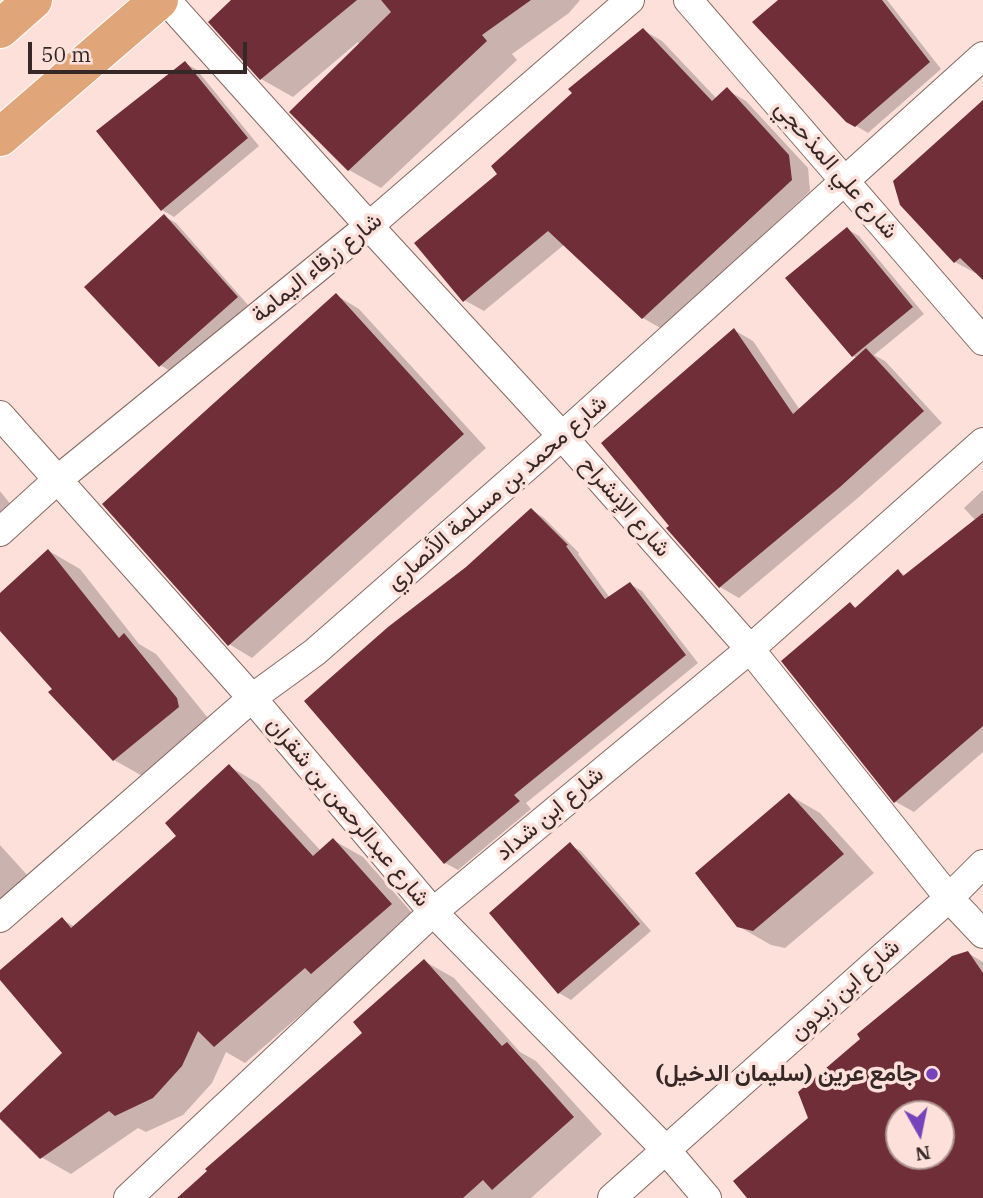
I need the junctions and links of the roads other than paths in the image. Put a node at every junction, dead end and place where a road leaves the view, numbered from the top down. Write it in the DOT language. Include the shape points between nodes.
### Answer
graph roads {
  1 [pos="33,0"];
  2 [pos="159,0"];
  3 [pos="166,0"];
  4 [pos="630,0"];
  5 [pos="688,0"];
  6 [pos="0,29"];
  7 [pos="983,56"];
  8 [pos="0,137"];
  9 [pos="845,181"];
  10 [pos="369,226"];
  11 [pos="983,341"];
  12 [pos="0,415"];
  13 [pos="562,436"];
  14 [pos="983,442"];
  15 [pos="56,481"];
  16 [pos="0,533"];
  17 [pos="750,649"];
  18 [pos="252,698"];
  19 [pos="983,864"];
  20 [pos="949,898"];
  21 [pos="433,912"];
  22 [pos="0,918"];
  23 [pos="983,934"];
  24 [pos="666,1150"];
  25 [pos="128,1198"];
  26 [pos="612,1198"];
  27 [pos="707,1198"];
  1 -- 6 [label="main road"];
  2 -- 8 [label="main road"];
  3 -- 10 [label="street, شارع الإنشراح"];
  4 -- 10 [label="street, شارع زرقاء اليمامة"];
  5 -- 9 [label="street, شارع علي المذحجي"];
  7 -- 9 [label="street, شارع محمد بن مسلمة الأنصاري"];
  9 -- 11 [label="street, شارع علي المذحجي"];
  9 -- 13 [label="street, شارع محمد بن مسلمة الأنصاري"];
  10 -- 13 [label="street, شارع الإنشراح"];
  10 -- 15 [label="street, شارع زرقاء اليمامة"];
  12 -- 15 [label="street, شارع عبدالرحمن بن شقران"];
  13 -- 17 [label="street, شارع الإنشراح"];
  13 -- 18 [label="street, شارع محمد بن مسلمة الأنصاري" via="316,652"];
  14 -- 17 [label="street, شارع ابن شداد"];
  15 -- 16 [label="street, شارع زرقاء اليمامة"];
  15 -- 18 [label="street, شارع عبدالرحمن بن شقران"];
  17 -- 20 [label="street, شارع الإنشراح"];
  17 -- 21 [label="street, شارع ابن شداد"];
  18 -- 21 [label="street, شارع عبدالرحمن بن شقران"];
  18 -- 22 [label="street, شارع محمد بن مسلمة الأنصاري"];
  19 -- 20 [label="street, شارع ابن زيدون"];
  20 -- 23 [label="street, شارع الإنشراح"];
  20 -- 24 [label="street, شارع ابن زيدون"];
  21 -- 24 [label="street, شارع عبدالرحمن بن شقران"];
  21 -- 25 [label="street, شارع ابن شداد"];
  24 -- 26 [label="street, شارع ابن زيدون"];
  24 -- 27 [label="street, شارع عبدالرحمن بن شقران"];
}
